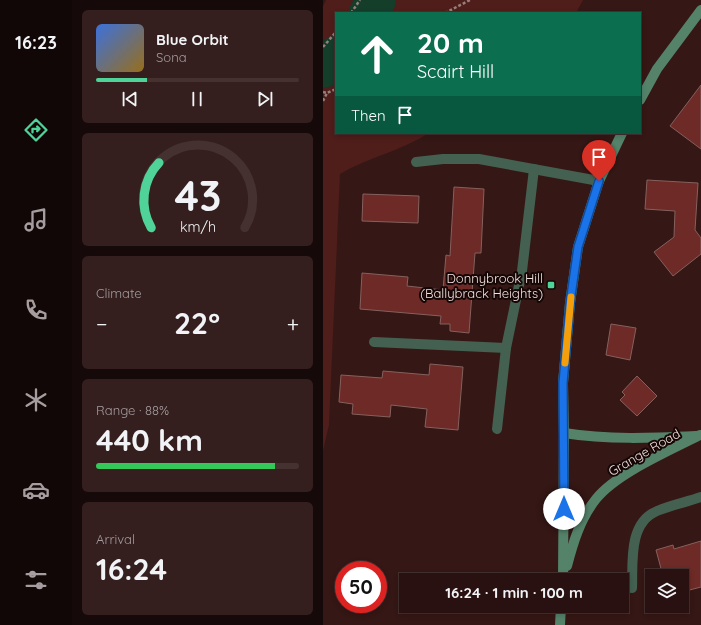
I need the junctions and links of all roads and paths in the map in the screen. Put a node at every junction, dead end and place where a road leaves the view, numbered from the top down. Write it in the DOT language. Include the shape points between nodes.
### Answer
graph roads {
  1 [pos="360,0"];
  2 [pos="471,0"];
  3 [pos="701,10"];
  4 [pos="352,12"];
  5 [pos="447,12"];
  6 [pos="335,33"];
  7 [pos="323,47"];
  8 [pos="335,89"];
  9 [pos="323,92"];
  10 [pos="327,93"];
  11 [pos="641,98"];
  12 [pos="323,101"];
  13 [pos="622,134"];
  14 [pos="416,162"];
  15 [pos="534,169"];
  16 [pos="599,181"];
  17 [pos="374,342"];
  18 [pos="506,348"];
  19 [pos="497,429"];
  20 [pos="564,433"];
  21 [pos="700,435"];
  22 [pos="701,497"];
  23 [pos="563,573"];
  24 [pos="565,573"];
  25 [pos="632,588"];
  26 [pos="561,613"];
  27 [pos="560,625"];
  1 -- 4 [label="path"];
  2 -- 5 [label="path"];
  3 -- 11 [label="main road" via="657,70"];
  6 -- 7 [label="path"];
  8 -- 10 [label="path"];
  9 -- 10 [label="path"];
  10 -- 12 [label="path"];
  13 -- 16 [label="main road"];
  14 -- 15 [label="street" via="479,159"];
  15 -- 16 [label="street"];
  15 -- 18 [label="street" via="522,271"];
  16 -- 20 [label="main road" via="578,247 563,383"];
  17 -- 18 [label="street"];
  18 -- 19 [label="street"];
  20 -- 21 [label="main road, Grange Road" via="595,438"];
  20 -- 23 [label="main road"];
  21 -- 24 [label="main road, Grange Road" via="617,481 596,499 574,539"];
  22 -- 25 [label="street" via="655,511 642,523 633,545"];
  26 -- 27 [label="main road"];
}
